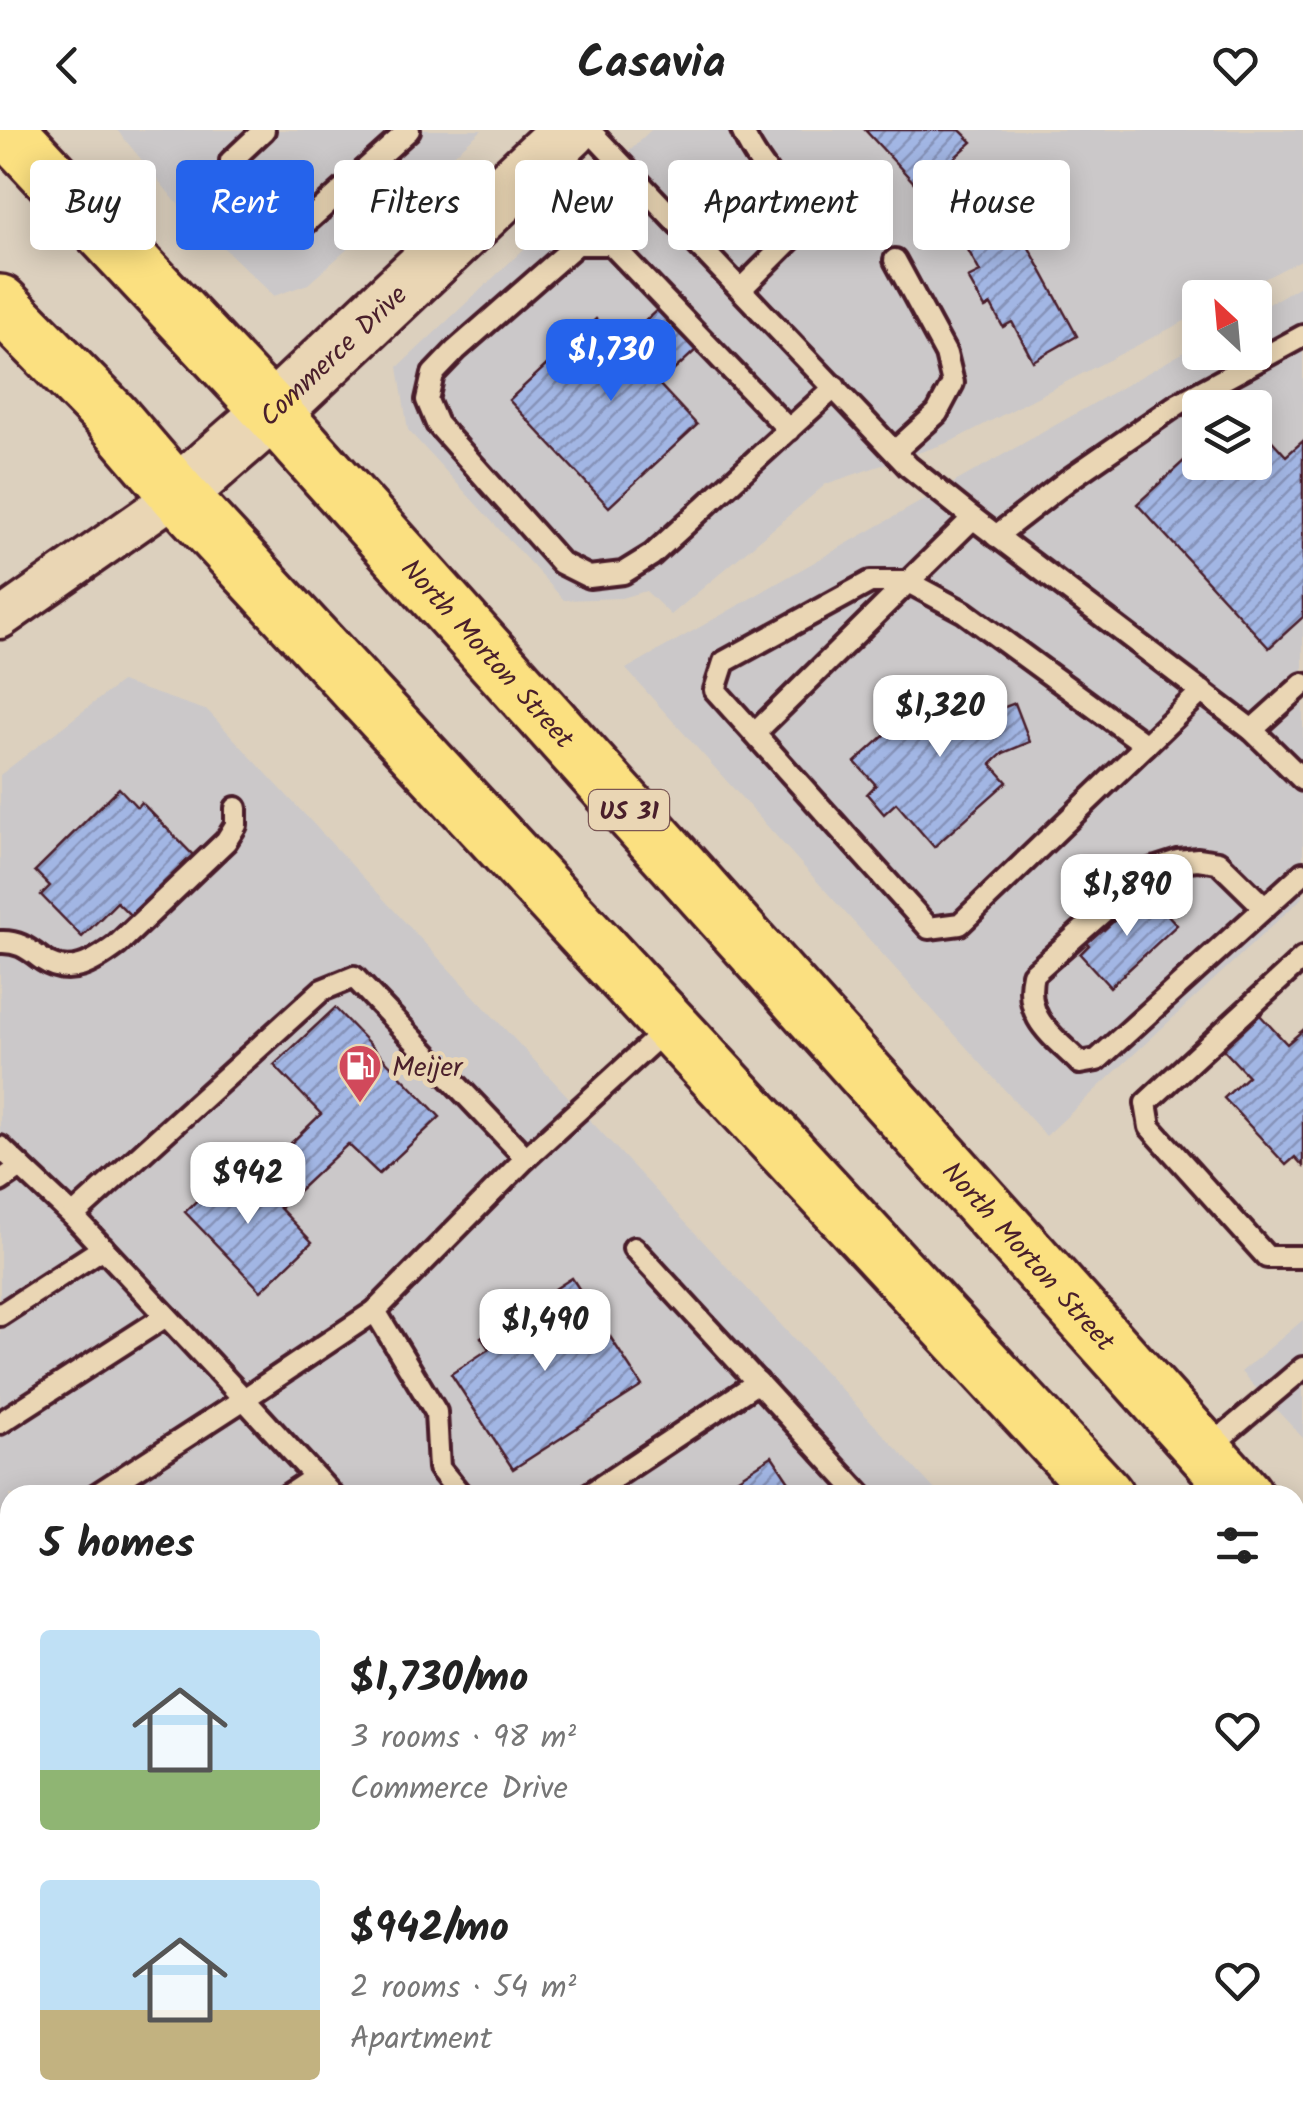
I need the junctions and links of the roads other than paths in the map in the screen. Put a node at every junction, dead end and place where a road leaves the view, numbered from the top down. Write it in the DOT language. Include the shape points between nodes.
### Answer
graph roads {
  1 [pos="8,130"];
  2 [pos="264,130"];
  3 [pos="409,130"];
  4 [pos="570,130"];
  5 [pos="589,130"];
  6 [pos="742,130"];
  7 [pos="895,260"];
  8 [pos="741,289"];
  9 [pos="0,303"];
  10 [pos="1303,336"];
  11 [pos="835,388"];
  12 [pos="272,412"];
  13 [pos="789,430"];
  14 [pos="894,451"];
  15 [pos="178,494"];
  16 [pos="972,518"];
  17 [pos="996,536"];
  18 [pos="908,582"];
  19 [pos="0,619"];
  20 [pos="1303,684"];
  21 [pos="1202,691"];
  22 [pos="1252,730"];
  23 [pos="754,733"];
  24 [pos="1146,745"];
  25 [pos="1303,780"];
  26 [pos="236,808"];
  27 [pos="1303,874"];
  28 [pos="1265,908"];
  29 [pos="0,942"];
  30 [pos="1303,958"];
  31 [pos="670,1025"];
  32 [pos="0,1146"];
  33 [pos="526,1158"];
  34 [pos="22,1166"];
  35 [pos="0,1180"];
  36 [pos="73,1216"];
  37 [pos="103,1248"];
  38 [pos="634,1248"];
  39 [pos="1303,1257"];
  40 [pos="375,1311"];
  41 [pos="0,1315"];
  42 [pos="166,1316"];
  43 [pos="1303,1368"];
  44 [pos="758,1382"];
  45 [pos="244,1399"];
  46 [pos="0,1423"];
  47 [pos="1204,1452"];
  48 [pos="315,1477"];
  49 [pos="111,1485"];
  50 [pos="303,1485"];
  51 [pos="323,1485"];
  52 [pos="453,1485"];
  53 [pos="603,1485"];
  54 [pos="852,1485"];
  55 [pos="1096,1485"];
  56 [pos="1235,1485"];
  1 -- 12 [label="main road, North Morton Street / US 31"];
  2 -- 3 [label="lane" via="230,160 233,181 274,227 300,228"];
  4 -- 12 [label="street, Commerce Drive"];
  5 -- 8 [label="lane"];
  6 -- 8 [label="lane" via="797,217 791,239"];
  7 -- 14 [label="lane" via="946,354 953,383 937,413"];
  8 -- 11 [label="lane"];
  9 -- 15 [label="main road"];
  10 -- 17 [label="lane" via="1178,404"];
  11 -- 13 [label="lane"];
  11 -- 14 [label="lane"];
  12 -- 15 [label="street, Commerce Drive"];
  12 -- 47 [label="main road, North Morton Street / US 31"];
  13 -- 13 [label="lane" via="610,244 577,244 456,350 433,374 427,400 437,424 560,563 588,577 623,573 652,555"];
  14 -- 16 [label="lane"];
  15 -- 19 [label="street"];
  15 -- 31 [label="main road"];
  16 -- 17 [label="lane"];
  16 -- 18 [label="lane"];
  17 -- 21 [label="lane"];
  18 -- 23 [label="lane"];
  18 -- 23 [label="lane" via="870,582 724,662 715,690"];
  18 -- 24 [label="lane" via="964,612"];
  20 -- 22 [label="lane"];
  21 -- 22 [label="lane"];
  21 -- 24 [label="lane"];
  22 -- 25 [label="lane"];
  23 -- 24 [label="lane" via="930,928 960,924"];
  26 -- 29 [label="lane" via="226,841 97,960 54,966 30,948"];
  27 -- 28 [label="lane"];
  28 -- 28 [label="lane" via="1097,1060 1080,1062 1039,1022 1028,994 1032,974 1150,870 1178,861 1218,862"];
  30 -- 39 [label="lane" via="1146,1103 1150,1127 1266,1257"];
  31 -- 33 [label="lane"];
  31 -- 55 [label="main road"];
  32 -- 34 [label="lane"];
  33 -- 36 [label="lane" via="354,977 322,990"];
  33 -- 40 [label="lane"];
  34 -- 35 [label="lane"];
  34 -- 36 [label="lane"];
  36 -- 37 [label="lane"];
  37 -- 41 [label="lane"];
  37 -- 42 [label="lane"];
  38 -- 44 [label="lane"];
  40 -- 45 [label="lane"];
  40 -- 52 [label="lane" via="436,1412 439,1468"];
  42 -- 45 [label="lane"];
  42 -- 46 [label="lane"];
  43 -- 47 [label="lane"];
  44 -- 53 [label="lane"];
  44 -- 54 [label="lane"];
  45 -- 48 [label="lane"];
  45 -- 49 [label="lane"];
  47 -- 56 [label="main road, North Morton Street / US 31"];
  48 -- 50 [label="lane"];
  48 -- 51 [label="lane"];
}
